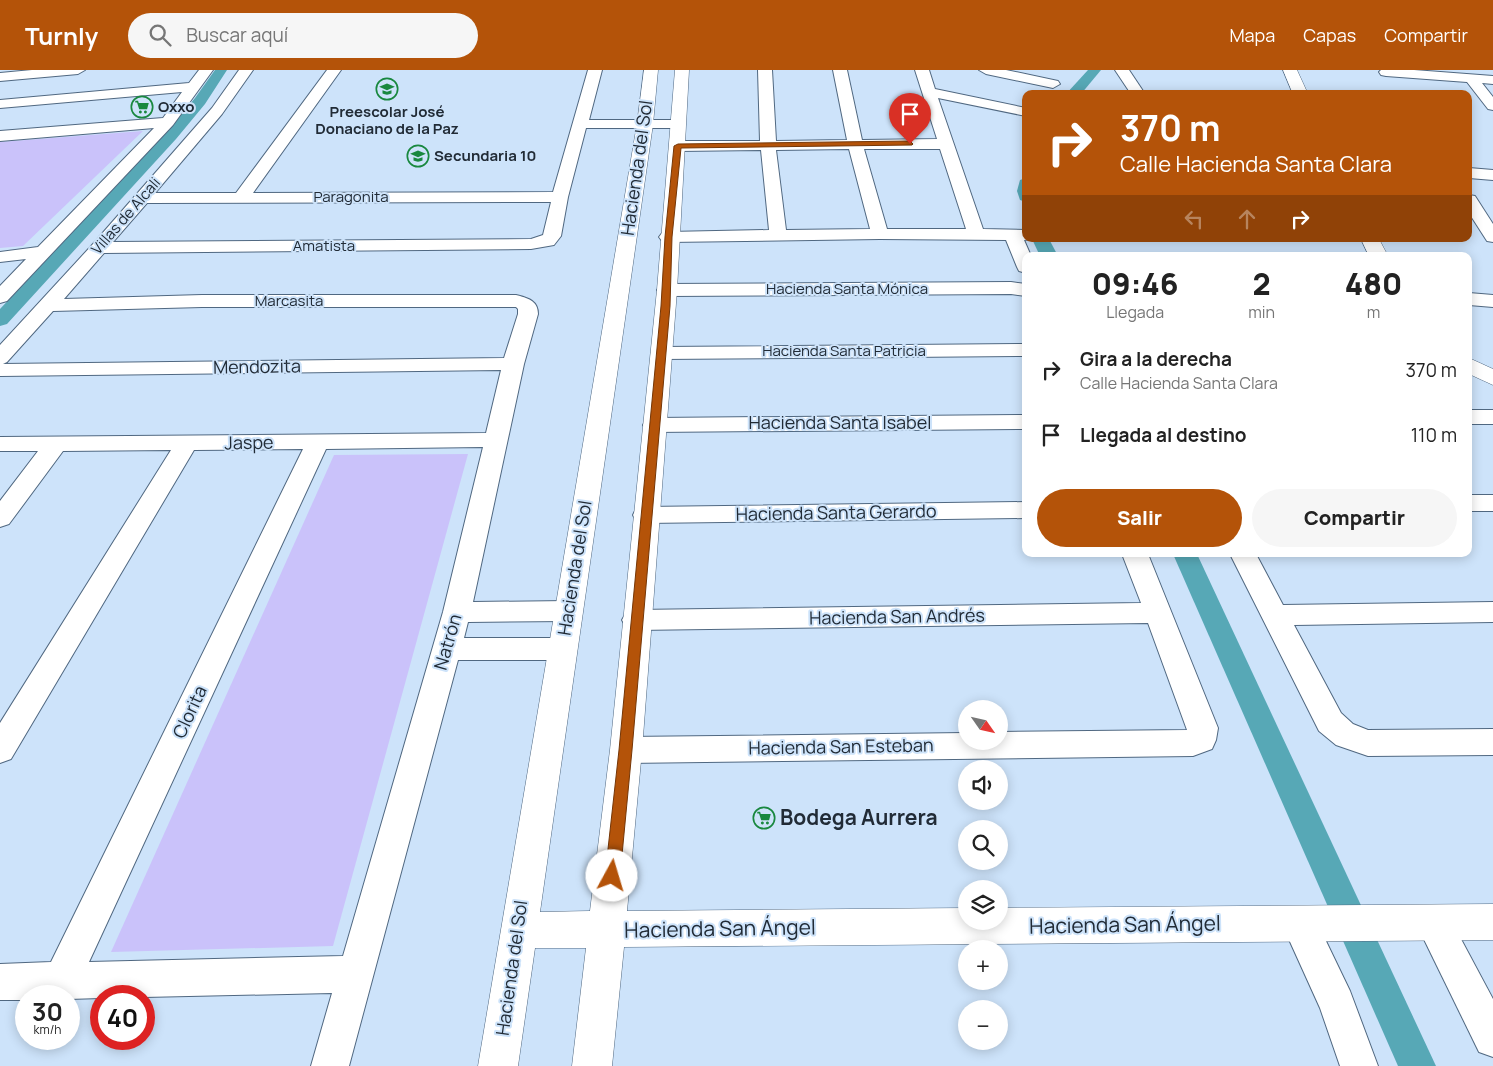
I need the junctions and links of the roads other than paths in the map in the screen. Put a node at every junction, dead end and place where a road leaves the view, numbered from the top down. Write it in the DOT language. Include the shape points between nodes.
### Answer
graph roads {
  1 [pos="78,70"];
  2 [pos="206,70"];
  3 [pos="246,70"];
  4 [pos="334,70"];
  5 [pos="595,70"];
  6 [pos="651,70"];
  7 [pos="682,70"];
  8 [pos="765,70"];
  9 [pos="840,70"];
  10 [pos="922,70"];
  11 [pos="986,70"];
  12 [pos="1122,70"];
  13 [pos="1290,70"];
  14 [pos="1386,71"];
  15 [pos="0,77"];
  16 [pos="1471,78"];
  17 [pos="1493,80"];
  18 [pos="1052,85"];
  19 [pos="1396,86"];
  20 [pos="195,87"];
  21 [pos="1135,90"];
  22 [pos="1299,90"];
  23 [pos="929,92"];
  24 [pos="0,104"];
  25 [pos="1493,106"];
  26 [pos="1022,111"];
  27 [pos="645,118"];
  28 [pos="583,119"];
  29 [pos="168,122"];
  30 [pos="678,127"];
  31 [pos="0,136"];
  32 [pos="768,144"];
  33 [pos="856,144"];
  34 [pos="946,144"];
  35 [pos="1472,173"];
  36 [pos="1493,175"];
  37 [pos="560,196"];
  38 [pos="141,198"];
  39 [pos="241,198"];
  40 [pos="1472,203"];
  41 [pos="1486,216"];
  42 [pos="880,234"];
  43 [pos="976,234"];
  44 [pos="1022,235"];
  45 [pos="778,236"];
  46 [pos="668,237"];
  47 [pos="1493,237"];
  48 [pos="99,248"];
  49 [pos="41,252"];
  50 [pos="0,257"];
  51 [pos="1022,289"];
  52 [pos="667,290"];
  53 [pos="0,297"];
  54 [pos="1472,299"];
  55 [pos="1493,301"];
  56 [pos="48,305"];
  57 [pos="528,308"];
  58 [pos="1022,350"];
  59 [pos="661,352"];
  60 [pos="0,358"];
  61 [pos="513,364"];
  62 [pos="1472,367"];
  63 [pos="0,370"];
  64 [pos="1493,378"];
  65 [pos="1472,417"];
  66 [pos="1493,417"];
  67 [pos="1022,422"];
  68 [pos="654,425"];
  69 [pos="497,440"];
  70 [pos="318,442"];
  71 [pos="0,444"];
  72 [pos="186,444"];
  73 [pos="55,445"];
  74 [pos="1472,503"];
  75 [pos="1493,503"];
  76 [pos="1022,510"];
  77 [pos="645,515"];
  78 [pos="0,518"];
  79 [pos="1136,557"];
  80 [pos="1244,557"];
  81 [pos="568,610"];
  82 [pos="457,612"];
  83 [pos="1493,612"];
  84 [pos="1157,613"];
  85 [pos="1273,615"];
  86 [pos="636,620"];
  87 [pos="562,649"];
  88 [pos="446,650"];
  89 [pos="1493,742"];
  90 [pos="0,750"];
  91 [pos="626,750"];
  92 [pos="1493,922"];
  93 [pos="1312,923"];
  94 [pos="1424,923"];
  95 [pos="518,930"];
  96 [pos="606,930"];
  97 [pos="356,974"];
  98 [pos="61,981"];
  99 [pos="0,982"];
  100 [pos="1493,1038"];
  101 [pos="330,1066"];
  102 [pos="498,1066"];
  103 [pos="592,1066"];
  104 [pos="1359,1066"];
  1 -- 15 [label="street"];
  2 -- 20 [label="street, Villas de Alcali"];
  3 -- 38 [label="street, Villas de Alcali" via="217,111"];
  4 -- 39 [label="street"];
  5 -- 28 [label="street"];
  6 -- 27 [label="street, Hacienda del Sol"];
  7 -- 30 [label="street, Hacienda del Sol"];
  8 -- 32 [label="street"];
  9 -- 33 [label="street"];
  10 -- 23 [label="street"];
  11 -- 18 [label="street"];
  12 -- 21 [label="street"];
  13 -- 22 [label="street"];
  14 -- 16 [label="street"];
  14 -- 19 [label="street"];
  16 -- 17 [label="street"];
  16 -- 25 [label="street"];
  20 -- 24 [label="street"];
  20 -- 29 [label="street, Villas de Alcali"];
  23 -- 26 [label="street"];
  23 -- 34 [label="street"];
  27 -- 28 [label="street"];
  27 -- 30 [label="street"];
  27 -- 81 [label="street, Hacienda del Sol"];
  28 -- 37 [label="street"];
  29 -- 31 [label="street"];
  29 -- 49 [label="street, Villas de Alcali"];
  30 -- 32 [label="street"];
  30 -- 46 [label="street, Hacienda del Sol"];
  32 -- 33 [label="street"];
  32 -- 45 [label="street"];
  33 -- 34 [label="street"];
  33 -- 42 [label="street"];
  34 -- 43 [label="street"];
  35 -- 36 [label="street"];
  37 -- 39 [label="street, Paragonita"];
  37 -- 48 [label="street, Amatista" via="552,236 548,241 531,244"];
  38 -- 39 [label="street, Paragonita"];
  38 -- 48 [label="street, Villas de Alcali"];
  40 -- 41 [label="street"];
  41 -- 47 [label="street"];
  42 -- 43 [label="street"];
  42 -- 45 [label="street"];
  43 -- 44 [label="street"];
  45 -- 46 [label="street"];
  46 -- 52 [label="street, Hacienda del Sol"];
  48 -- 56 [label="street, Villas de Alcali"];
  49 -- 50 [label="street"];
  49 -- 53 [label="street, Villas de Alcali"];
  51 -- 52 [label="street, Hacienda Santa Mónica"];
  52 -- 59 [label="street, Hacienda del Sol"];
  54 -- 55 [label="street"];
  56 -- 57 [label="street, Marcasita" via="202,301 516,301"];
  56 -- 60 [label="street, Villas de Alcali"];
  57 -- 61 [label="street, Natrón"];
  58 -- 59 [label="street, Hacienda Santa Patricia"];
  59 -- 68 [label="street, Hacienda del Sol"];
  61 -- 63 [label="street, Mendozita"];
  61 -- 69 [label="street, Natrón"];
  62 -- 64 [label="street"];
  65 -- 66 [label="street"];
  67 -- 68 [label="street, Hacienda Santa Isabel"];
  68 -- 77 [label="street, Hacienda del Sol"];
  69 -- 70 [label="street, Jaspe"];
  69 -- 82 [label="street, Natrón"];
  70 -- 72 [label="street, Jaspe"];
  70 -- 98 [label="street, Clorita"];
  71 -- 73 [label="street, Jaspe"];
  72 -- 73 [label="street, Jaspe"];
  72 -- 90 [label="street"];
  73 -- 78 [label="street"];
  74 -- 75 [label="street"];
  76 -- 77 [label="street, Hacienda Santa Gerardo"];
  77 -- 86 [label="street, Hacienda del Sol"];
  79 -- 84 [label="street"];
  80 -- 85 [label="street"];
  81 -- 82 [label="street"];
  81 -- 87 [label="street, Hacienda del Sol"];
  82 -- 88 [label="street, Natrón"];
  83 -- 85 [label="street"];
  84 -- 86 [label="street, Hacienda San Andrés"];
  84 -- 91 [label="street, Hacienda San Esteban" via="1203,728 1201,740 1193,744"];
  85 -- 89 [label="street" via="1330,722 1341,733 1368,743"];
  86 -- 91 [label="street, Hacienda del Sol"];
  87 -- 88 [label="street"];
  87 -- 95 [label="street, Hacienda del Sol"];
  88 -- 97 [label="street, Natrón"];
  91 -- 96 [label="street, Hacienda del Sol"];
  92 -- 94 [label="street, Hacienda San Ángel"];
  93 -- 94 [label="street, Hacienda San Ángel"];
  93 -- 96 [label="street, Hacienda San Ángel"];
  93 -- 104 [label="street"];
  94 -- 100 [label="street"];
  95 -- 96 [label="street, Hacienda San Ángel"];
  95 -- 102 [label="street, Hacienda del Sol"];
  96 -- 103 [label="street, Hacienda del Sol"];
  97 -- 98 [label="street"];
  97 -- 101 [label="street, Natrón"];
  98 -- 99 [label="street"];
}
